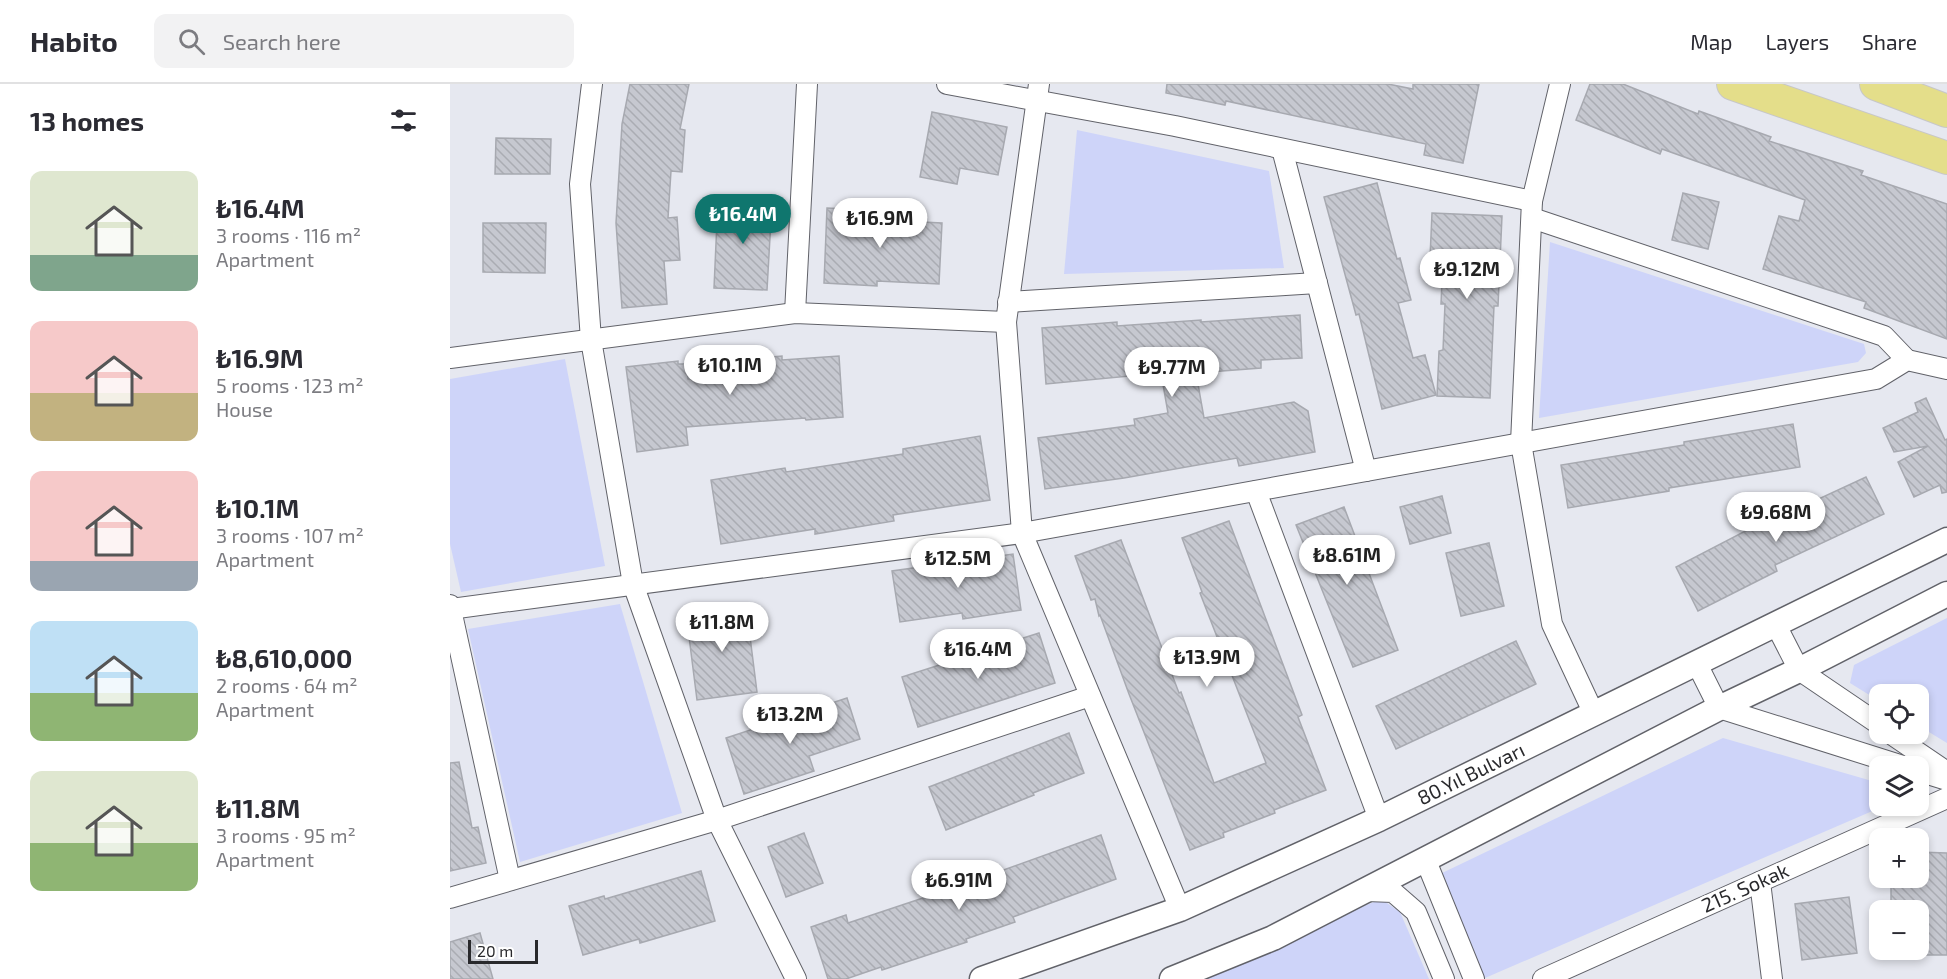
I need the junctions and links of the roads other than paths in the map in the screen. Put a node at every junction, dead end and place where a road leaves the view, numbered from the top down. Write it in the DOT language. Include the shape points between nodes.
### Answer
graph roads {
  1 [pos="592,84"];
  2 [pos="807,84"];
  3 [pos="947,84"];
  4 [pos="1560,84"];
  5 [pos="1733,84"];
  6 [pos="1876,84"];
  7 [pos="1037,92"];
  8 [pos="1947,111"];
  9 [pos="1282,149"];
  10 [pos="1947,158"];
  11 [pos="1532,209"];
  12 [pos="1317,283"];
  13 [pos="1008,302"];
  14 [pos="795,313"];
  15 [pos="1006,322"];
  16 [pos="591,340"];
  17 [pos="450,358"];
  18 [pos="1907,360"];
  19 [pos="1947,369"];
  20 [pos="1521,443"];
  21 [pos="1366,471"];
  22 [pos="1256,491"];
  23 [pos="1022,533"];
  24 [pos="1947,540"];
  25 [pos="633,584"];
  26 [pos="1947,594"];
  27 [pos="450,608"];
  28 [pos="1776,625"];
  29 [pos="1696,662"];
  30 [pos="1799,670"];
  31 [pos="1090,696"];
  32 [pos="1719,708"];
  33 [pos="1594,714"];
  34 [pos="1869,718"];
  35 [pos="1906,744"];
  36 [pos="1871,756"];
  37 [pos="1947,772"];
  38 [pos="1929,774"];
  39 [pos="1947,780"];
  40 [pos="1947,798"];
  41 [pos="1379,819"];
  42 [pos="717,820"];
  43 [pos="1426,861"];
  44 [pos="510,880"];
  45 [pos="1760,882"];
  46 [pos="1367,891"];
  47 [pos="450,898"];
  48 [pos="1180,909"];
  49 [pos="796,979"];
  50 [pos="982,979"];
  51 [pos="1172,979"];
  52 [pos="1444,979"];
  53 [pos="1474,979"];
  54 [pos="1544,979"];
  55 [pos="1772,979"];
  1 -- 16 [label="street" via="579,184"];
  2 -- 14 [label="street"];
  3 -- 7 [label="street"];
  4 -- 11 [label="street"];
  5 -- 10 [label="highway"];
  6 -- 8 [label="highway"];
  7 -- 9 [label="street"];
  7 -- 13 [label="street"];
  9 -- 11 [label="street"];
  9 -- 12 [label="street"];
  11 -- 18 [label="street" via="1884,336"];
  11 -- 20 [label="street"];
  12 -- 13 [label="street"];
  12 -- 21 [label="street"];
  13 -- 15 [label="street"];
  14 -- 15 [label="street"];
  14 -- 16 [label="street"];
  15 -- 23 [label="street"];
  16 -- 17 [label="street"];
  16 -- 25 [label="street"];
  18 -- 19 [label="street"];
  18 -- 20 [label="street" via="1876,379"];
  20 -- 21 [label="street"];
  20 -- 33 [label="street" via="1552,624"];
  21 -- 22 [label="street"];
  22 -- 23 [label="street"];
  22 -- 41 [label="street"];
  23 -- 25 [label="street"];
  23 -- 31 [label="street"];
  24 -- 28 [label="street, 80.Yıl Bulvarı"];
  25 -- 27 [label="street"];
  25 -- 42 [label="street"];
  26 -- 30 [label="street"];
  27 -- 44 [label="street"];
  28 -- 29 [label="street, 80.Yıl Bulvarı"];
  28 -- 30 [label="street"];
  29 -- 32 [label="street"];
  29 -- 33 [label="street, 80.Yıl Bulvarı"];
  30 -- 32 [label="street"];
  30 -- 34 [label="street"];
  31 -- 42 [label="street"];
  31 -- 48 [label="street"];
  32 -- 36 [label="street"];
  32 -- 43 [label="street"];
  33 -- 41 [label="street, 80.Yıl Bulvarı"];
  35 -- 37 [label="street"];
  38 -- 39 [label="street"];
  40 -- 45 [label="street, 215. Sokak"];
  41 -- 48 [label="street, 80.Yıl Bulvarı"];
  42 -- 44 [label="street"];
  42 -- 49 [label="street"];
  43 -- 46 [label="street"];
  43 -- 53 [label="street"];
  44 -- 47 [label="street"];
  45 -- 54 [label="street, 215. Sokak"];
  45 -- 55 [label="street"];
  46 -- 51 [label="street" via="1274,938"];
  46 -- 52 [label="street" via="1393,892 1416,912"];
  48 -- 50 [label="street, 80.Yıl Bulvarı"];
}
